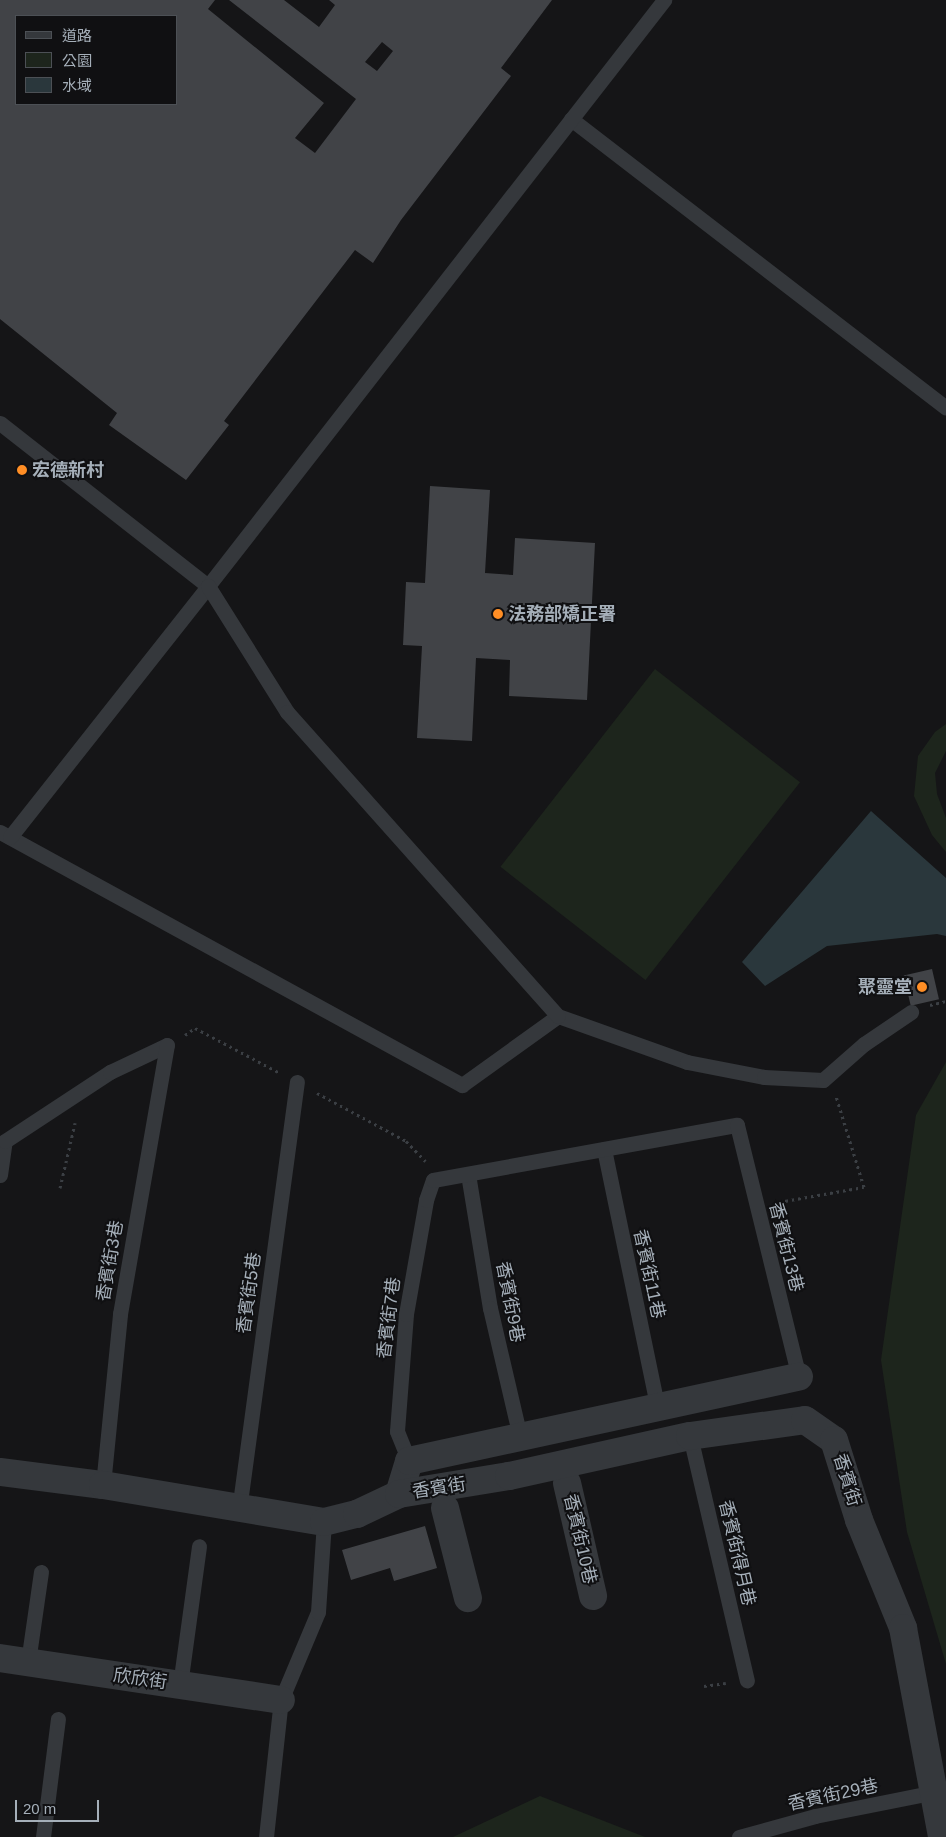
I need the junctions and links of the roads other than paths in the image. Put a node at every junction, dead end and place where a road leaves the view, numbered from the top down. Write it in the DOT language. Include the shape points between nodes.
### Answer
graph roads {
  1 [pos="664,0"];
  2 [pos="571,119"];
  3 [pos="946,408"];
  4 [pos="0,423"];
  5 [pos="208,586"];
  6 [pos="5,834"];
  7 [pos="911,1012"];
  8 [pos="558,1016"];
  9 [pos="297,1082"];
  10 [pos="604,1149"];
  11 [pos="0,1174"];
  12 [pos="468,1174"];
  13 [pos="799,1377"];
  14 [pos="657,1406"];
  15 [pos="690,1436"];
  16 [pos="520,1437"];
  17 [pos="409,1461"];
  18 [pos="0,1472"];
  19 [pos="567,1483"];
  20 [pos="104,1484"];
  21 [pos="399,1494"];
  22 [pos="445,1508"];
  23 [pos="239,1510"];
  24 [pos="324,1522"];
  25 [pos="199,1546"];
  26 [pos="41,1572"];
  27 [pos="593,1596"];
  28 [pos="468,1598"];
  29 [pos="0,1658"];
  30 [pos="28,1662"];
  31 [pos="747,1680"];
  32 [pos="180,1685"];
  33 [pos="281,1700"];
  34 [pos="58,1718"];
  35 [pos="935,1792"];
  36 [pos="43,1837"];
  37 [pos="266,1837"];
  38 [pos="739,1837"];
  39 [pos="942,1837"];
  1 -- 2 [label="lane"];
  2 -- 3 [label="lane"];
  2 -- 5 [label="lane"];
  4 -- 5 [label="lane"];
  5 -- 6 [label="lane"];
  5 -- 8 [label="lane" via="287,712"];
  6 -- 8 [label="lane" via="462,1085"];
  7 -- 8 [label="lane" via="864,1044 823,1080 764,1077 687,1062"];
  9 -- 23 [label="lane, 香賓街5巷"];
  10 -- 12 [label="lane"];
  10 -- 13 [label="lane, 香賓街13巷" via="737,1125"];
  10 -- 14 [label="lane, 香賓街11巷"];
  11 -- 20 [label="lane, 香賓街3巷" via="5,1141 110,1072 167,1045 120,1314"];
  12 -- 16 [label="lane, 香賓街9巷" via="490,1308"];
  12 -- 17 [label="lane, 香賓街7巷" via="433,1180 426,1200 406,1314 397,1431"];
  13 -- 14 [label="street, 香賓街"];
  14 -- 16 [label="street, 香賓街"];
  15 -- 21 [label="street, 香賓街" via="518,1474"];
  15 -- 31 [label="lane, 香賓街得月巷"];
  15 -- 35 [label="street, 香賓街" via="805,1420 834,1440 859,1520 903,1628"];
  16 -- 17 [label="street, 香賓街"];
  17 -- 21 [label="street, 香賓街"];
  18 -- 20 [label="street, 香賓街"];
  19 -- 27 [label="street, 香賓街10巷"];
  20 -- 23 [label="street, 香賓街"];
  21 -- 24 [label="street, 香賓街" via="357,1514"];
  22 -- 28 [label="street"];
  23 -- 24 [label="street, 香賓街"];
  24 -- 33 [label="lane" via="318,1612"];
  25 -- 32 [label="lane"];
  26 -- 30 [label="lane"];
  29 -- 30 [label="street, 欣欣街"];
  30 -- 32 [label="street, 欣欣街"];
  32 -- 33 [label="street, 欣欣街"];
  33 -- 37 [label="lane"];
  34 -- 36 [label="lane"];
  35 -- 38 [label="lane, 香賓街29巷" via="815,1816"];
  35 -- 39 [label="street, 香賓街"];
}
